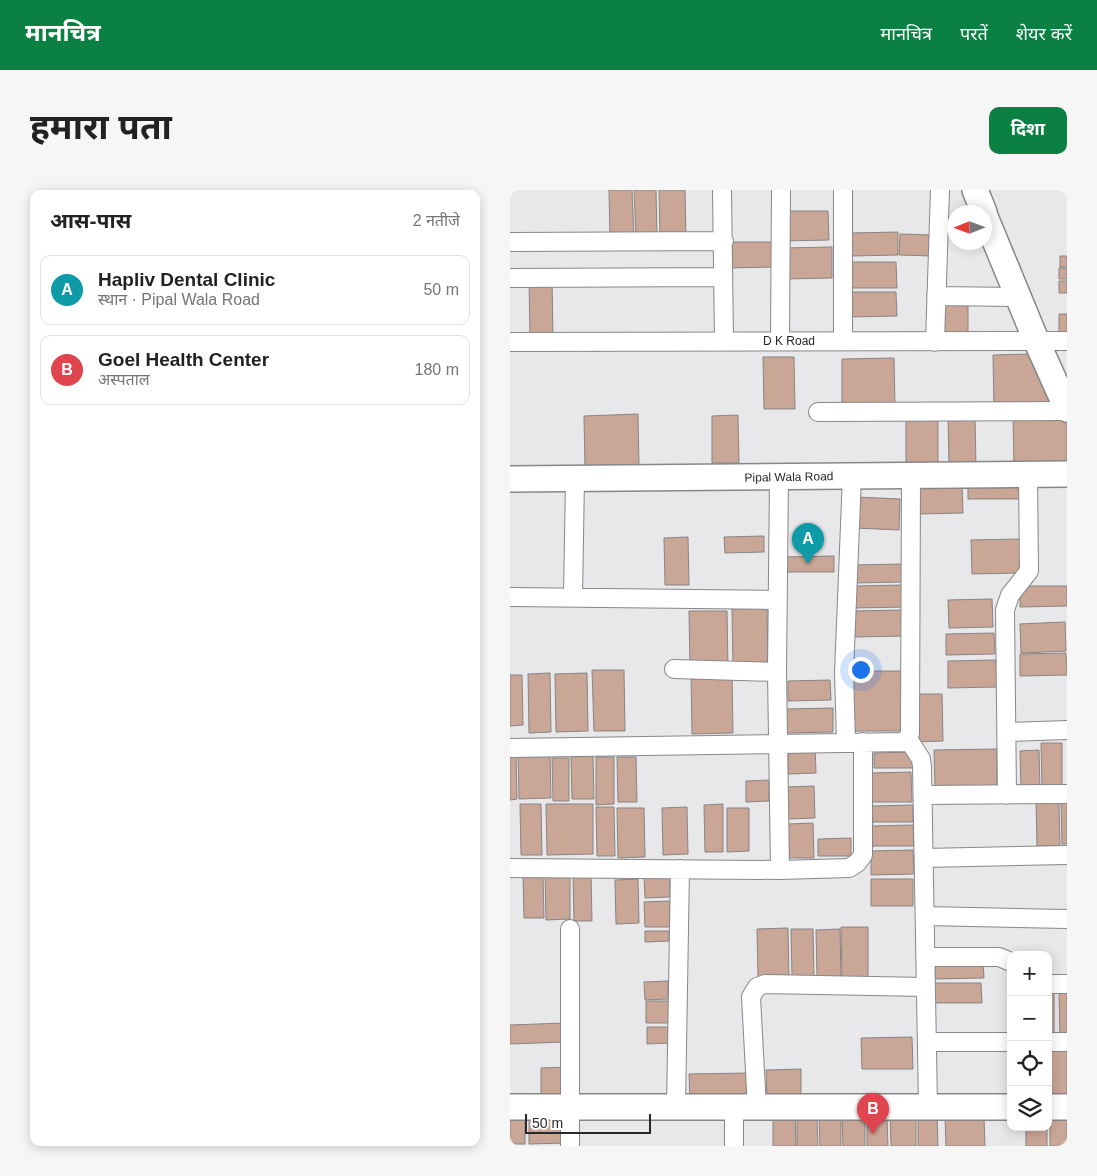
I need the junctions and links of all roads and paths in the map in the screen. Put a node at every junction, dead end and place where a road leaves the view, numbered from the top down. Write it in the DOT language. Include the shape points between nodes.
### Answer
graph roads {
  1 [pos="722,190"];
  2 [pos="781,190"];
  3 [pos="843,190"];
  4 [pos="940,190"];
  5 [pos="975,190"];
  6 [pos="981,205"];
  7 [pos="992,233"];
  8 [pos="724,241"];
  9 [pos="510,242"];
  10 [pos="723,277"];
  11 [pos="510,278"];
  12 [pos="936,296"];
  13 [pos="1018,297"];
  14 [pos="843,340"];
  15 [pos="1036,340"];
  16 [pos="724,341"];
  17 [pos="780,341"];
  18 [pos="1067,341"];
  19 [pos="510,342"];
  20 [pos="935,342"];
  21 [pos="1067,410"];
  22 [pos="818,412"];
  23 [pos="1067,474"];
  24 [pos="1028,475"];
  25 [pos="852,476"];
  26 [pos="910,476"];
  27 [pos="779,477"];
  28 [pos="575,478"];
  29 [pos="510,479"];
  30 [pos="510,597"];
  31 [pos="573,597"];
  32 [pos="778,600"];
  33 [pos="674,669"];
  34 [pos="777,672"];
  35 [pos="1067,730"];
  36 [pos="1007,732"];
  37 [pos="908,739"];
  38 [pos="855,742"];
  39 [pos="779,743"];
  40 [pos="510,748"];
  41 [pos="1067,794"];
  42 [pos="923,795"];
  43 [pos="1007,795"];
  44 [pos="1067,854"];
  45 [pos="924,858"];
  46 [pos="510,868"];
  47 [pos="680,869"];
  48 [pos="780,870"];
  49 [pos="925,916"];
  50 [pos="1067,919"];
  51 [pos="570,929"];
  52 [pos="925,957"];
  53 [pos="1007,960"];
  54 [pos="1052,984"];
  55 [pos="1067,984"];
  56 [pos="926,987"];
  57 [pos="927,1042"];
  58 [pos="1007,1042"];
  59 [pos="1052,1042"];
  60 [pos="1067,1042"];
  61 [pos="510,1107"];
  62 [pos="928,1107"];
  63 [pos="1007,1107"];
  64 [pos="1052,1107"];
  65 [pos="1067,1107"];
  66 [pos="570,1108"];
  67 [pos="676,1108"];
  68 [pos="745,1108"];
  69 [pos="570,1146"];
  70 [pos="734,1146"];
  1 -- 8 [label="street"];
  2 -- 17 [label="street"];
  3 -- 14 [label="street"];
  4 -- 12 [label="street"];
  5 -- 6 [label="street"];
  7 -- 13 [label="street"];
  8 -- 9 [label="street"];
  8 -- 10 [label="street"];
  10 -- 11 [label="street"];
  10 -- 16 [label="street"];
  12 -- 13 [label="street"];
  12 -- 20 [label="street"];
  13 -- 15 [label="street"];
  14 -- 17 [label="street, D K Road"];
  14 -- 20 [label="street, D K Road"];
  15 -- 18 [label="street, D K Road"];
  15 -- 20 [label="street, D K Road"];
  15 -- 21 [label="street"];
  16 -- 17 [label="street, D K Road"];
  16 -- 19 [label="street, D K Road"];
  21 -- 22 [label="street"];
  23 -- 24 [label="street, Pipal Wala Road"];
  24 -- 26 [label="street, Pipal Wala Road"];
  24 -- 36 [label="street" via="1029,571 1010,595 1005,610"];
  25 -- 26 [label="street, Pipal Wala Road"];
  25 -- 27 [label="street, Pipal Wala Road"];
  25 -- 38 [label="street" via="844,673"];
  26 -- 37 [label="street"];
  27 -- 28 [label="street, Pipal Wala Road"];
  27 -- 32 [label="street"];
  28 -- 29 [label="street, Pipal Wala Road"];
  28 -- 31 [label="street"];
  30 -- 31 [label="street"];
  31 -- 32 [label="street"];
  32 -- 34 [label="street"];
  33 -- 34 [label="street"];
  34 -- 39 [label="street"];
  35 -- 36 [label="street"];
  36 -- 43 [label="street"];
  37 -- 38 [label="street" via="902,743"];
  37 -- 42 [label="street" via="921,759"];
  38 -- 39 [label="street"];
  38 -- 48 [label="street" via="863,855 858,863 841,869"];
  39 -- 40 [label="street"];
  39 -- 48 [label="street"];
  41 -- 43 [label="street"];
  42 -- 43 [label="street"];
  42 -- 45 [label="street"];
  44 -- 45 [label="street"];
  45 -- 49 [label="street"];
  46 -- 47 [label="street"];
  47 -- 48 [label="street"];
  47 -- 67 [label="street"];
  49 -- 50 [label="street"];
  49 -- 52 [label="street"];
  51 -- 66 [label="street"];
  52 -- 53 [label="street" via="999,957"];
  52 -- 56 [label="street"];
  54 -- 55 [label="street"];
  56 -- 57 [label="street"];
  56 -- 68 [label="street" via="765,984 757,987 751,997"];
  57 -- 58 [label="street"];
  57 -- 62 [label="street"];
  59 -- 60 [label="street"];
  61 -- 66 [label="street"];
  62 -- 63 [label="street"];
  62 -- 68 [label="street"];
  64 -- 65 [label="street"];
  66 -- 67 [label="street"];
  66 -- 69 [label="street"];
  67 -- 68 [label="street"];
  68 -- 70 [label="street"];
}
